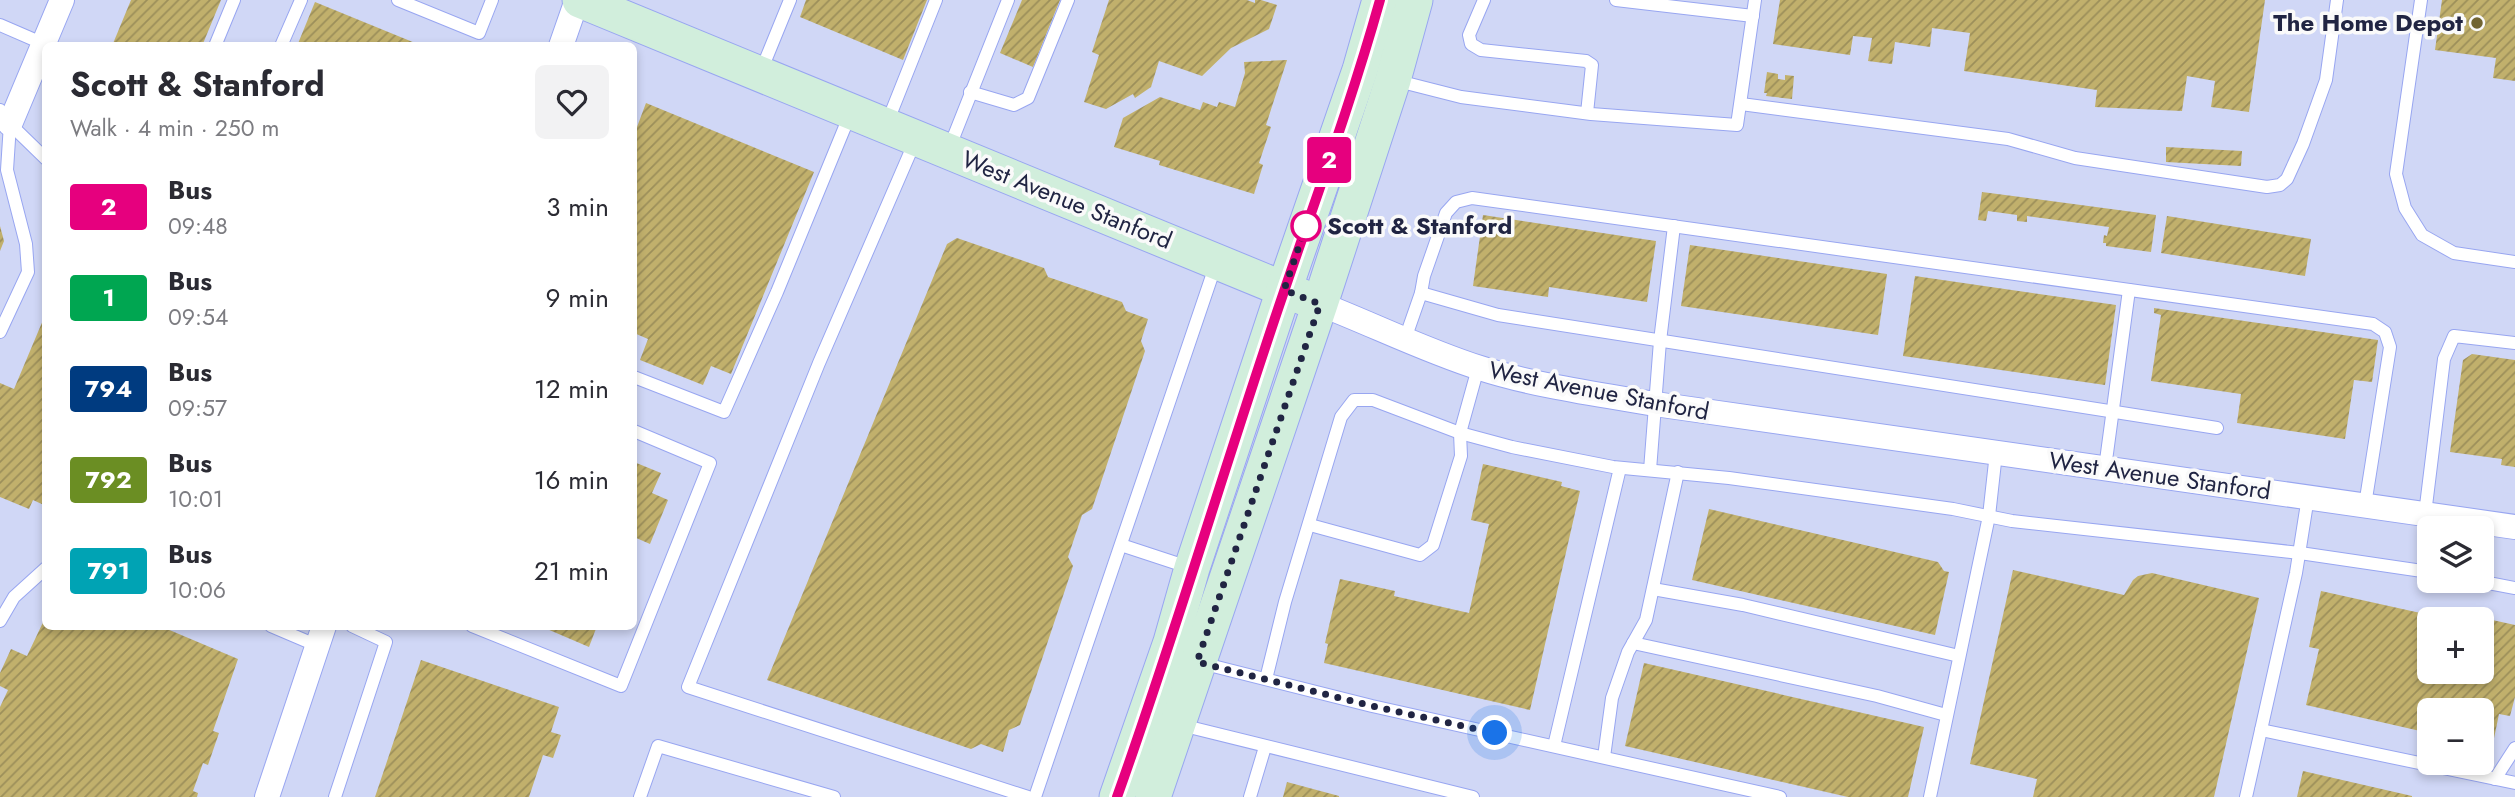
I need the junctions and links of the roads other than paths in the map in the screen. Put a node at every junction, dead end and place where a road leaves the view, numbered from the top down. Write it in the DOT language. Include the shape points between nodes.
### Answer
graph roads {
  1 [pos="62,0"];
  2 [pos="234,0"];
  3 [pos="301,0"];
  4 [pos="398,0"];
  5 [pos="492,0"];
  6 [pos="579,0"];
  7 [pos="790,0"];
  8 [pos="936,0"];
  9 [pos="1008,0"];
  10 [pos="1068,0"];
  11 [pos="1380,0"];
  12 [pos="1415,0"];
  13 [pos="1484,0"];
  14 [pos="1616,0"];
  15 [pos="1755,0"];
  16 [pos="2337,0"];
  17 [pos="2421,0"];
  18 [pos="622,8"];
  19 [pos="1753,16"];
  20 [pos="0,24"];
  21 [pos="45,42"];
  22 [pos="217,42"];
  23 [pos="283,42"];
  24 [pos="563,42"];
  25 [pos="42,43"];
  26 [pos="42,48"];
  27 [pos="760,75"];
  28 [pos="1377,75"];
  29 [pos="970,92"];
  30 [pos="1741,104"];
  31 [pos="851,113"];
  32 [pos="1587,113"];
  33 [pos="5,117"];
  34 [pos="917,139"];
  35 [pos="42,155"];
  36 [pos="1674,226"];
  37 [pos="2515,261"];
  38 [pos="1216,262"];
  39 [pos="1284,290"];
  40 [pos="2129,290"];
  41 [pos="1421,293"];
  42 [pos="1320,304"];
  43 [pos="0,332"];
  44 [pos="1405,339"];
  45 [pos="1660,341"];
  46 [pos="2515,343"];
  47 [pos="1478,368"];
  48 [pos="637,378"];
  49 [pos="1654,404"];
  50 [pos="2113,413"];
  51 [pos="2217,428"];
  52 [pos="637,432"];
  53 [pos="1460,433"];
  54 [pos="1996,453"];
  55 [pos="1620,468"];
  56 [pos="2105,468"];
  57 [pos="1650,470"];
  58 [pos="1678,472"];
  59 [pos="2308,497"];
  60 [pos="2365,505"];
  61 [pos="2425,514"];
  62 [pos="1989,516"];
  63 [pos="1310,524"];
  64 [pos="2515,527"];
  65 [pos="1121,545"];
  66 [pos="2300,553"];
  67 [pos="1192,568"];
  68 [pos="2417,570"];
  69 [pos="42,572"];
  70 [pos="2494,584"];
  71 [pos="2515,588"];
  72 [pos="1653,589"];
  73 [pos="0,621"];
  74 [pos="291,630"];
  75 [pos="360,630"];
  76 [pos="482,630"];
  77 [pos="321,636"];
  78 [pos="1633,643"];
  79 [pos="1959,656"];
  80 [pos="1197,662"];
  81 [pos="1266,679"];
  82 [pos="1947,715"];
  83 [pos="1163,718"];
  84 [pos="2262,730"];
  85 [pos="1554,746"];
  86 [pos="1265,747"];
  87 [pos="2515,748"];
  88 [pos="1604,757"];
  89 [pos="2495,779"];
  90 [pos="2515,783"];
  91 [pos="267,797"];
  92 [pos="335,797"];
  93 [pos="640,797"];
  94 [pos="834,797"];
  95 [pos="1028,797"];
  96 [pos="1035,797"];
  97 [pos="1116,797"];
  98 [pos="1153,797"];
  99 [pos="1250,797"];
  100 [pos="1473,797"];
  101 [pos="1780,797"];
  102 [pos="1930,797"];
  103 [pos="2246,797"];
  1 -- 21 [label="street"];
  2 -- 22 [label="lane"];
  3 -- 23 [label="lane"];
  4 -- 5 [label="lane" via="479,33"];
  6 -- 18 [label="main road, West Avenue Stanford"];
  6 -- 24 [label="street"];
  7 -- 27 [label="lane"];
  8 -- 34 [label="lane"];
  9 -- 29 [label="lane"];
  10 -- 29 [label="lane" via="1028,98 1014,105"];
  11 -- 28 [label="main road"];
  12 -- 28 [label="main road"];
  13 -- 32 [label="lane" via="1469,35 1471,44 1481,50 1586,61 1592,65"];
  14 -- 19 [label="lane"];
  15 -- 19 [label="lane"];
  16 -- 30 [label="lane" via="2326,80 2303,144 2280,185 2267,187 2075,158 2008,139"];
  17 -- 37 [label="lane" via="2396,174 2405,208 2421,235 2454,253"];
  18 -- 27 [label="main road, West Avenue Stanford"];
  19 -- 30 [label="lane"];
  20 -- 25 [label="lane"];
  26 -- 33 [label="street"];
  27 -- 31 [label="main road, West Avenue Stanford"];
  28 -- 32 [label="lane" via="1461,96"];
  28 -- 39 [label="main road"];
  28 -- 42 [label="main road"];
  29 -- 34 [label="lane"];
  30 -- 32 [label="lane" via="1737,125"];
  31 -- 34 [label="main road, West Avenue Stanford"];
  31 -- 48 [label="lane" via="724,412"];
  33 -- 35 [label="lane"];
  33 -- 43 [label="lane" via="7,170 26,244 27,272"];
  34 -- 38 [label="main road, West Avenue Stanford"];
  34 -- 95 [label="lane" via="819,363 688,687"];
  36 -- 40 [label="lane"];
  36 -- 41 [label="lane" via="1472,198 1456,202 1446,213"];
  36 -- 45 [label="lane"];
  38 -- 39 [label="main road, West Avenue Stanford"];
  38 -- 65 [label="lane"];
  39 -- 42 [label="main road, West Avenue Stanford"];
  39 -- 67 [label="main road"];
  40 -- 50 [label="lane"];
  40 -- 60 [label="lane" via="2373,324 2385,332 2390,347"];
  41 -- 44 [label="lane"];
  41 -- 45 [label="lane" via="1498,315"];
  42 -- 44 [label="street, West Avenue Stanford"];
  42 -- 80 [label="main road"];
  44 -- 47 [label="street, West Avenue Stanford"];
  45 -- 49 [label="lane"];
  45 -- 50 [label="lane"];
  46 -- 61 [label="lane" via="2455,336 2444,359"];
  47 -- 49 [label="street, West Avenue Stanford"];
  47 -- 53 [label="lane"];
  49 -- 54 [label="street, West Avenue Stanford"];
  49 -- 57 [label="lane"];
  50 -- 51 [label="lane"];
  50 -- 56 [label="lane"];
  52 -- 76 [label="lane" via="710,463 621,686"];
  53 -- 55 [label="lane"];
  53 -- 63 [label="lane" via="1373,400 1354,400 1341,417"];
  53 -- 63 [label="lane" via="1461,456 1433,545 1420,555"];
  54 -- 56 [label="street, West Avenue Stanford"];
  54 -- 62 [label="lane"];
  55 -- 57 [label="lane"];
  55 -- 85 [label="lane"];
  56 -- 59 [label="street, West Avenue Stanford"];
  57 -- 58 [label="lane"];
  58 -- 62 [label="lane"];
  58 -- 72 [label="lane"];
  59 -- 60 [label="street, West Avenue Stanford"];
  59 -- 66 [label="lane"];
  60 -- 61 [label="street, West Avenue Stanford"];
  61 -- 64 [label="street, West Avenue Stanford"];
  62 -- 66 [label="lane"];
  62 -- 79 [label="lane"];
  63 -- 81 [label="lane"];
  65 -- 67 [label="lane"];
  65 -- 96 [label="lane"];
  66 -- 68 [label="lane"];
  66 -- 84 [label="lane"];
  67 -- 83 [label="main road" via="1171,642"];
  69 -- 73 [label="lane" via="14,597"];
  70 -- 71 [label="lane"];
  72 -- 78 [label="lane" via="1646,620"];
  72 -- 79 [label="lane" via="1743,605"];
  74 -- 77 [label="lane"];
  75 -- 92 [label="lane" via="386,642"];
  77 -- 91 [label="street"];
  78 -- 82 [label="lane"];
  78 -- 88 [label="lane" via="1612,698"];
  79 -- 82 [label="lane"];
  80 -- 81 [label="lane"];
  80 -- 83 [label="main road"];
  81 -- 85 [label="lane"];
  82 -- 102 [label="lane"];
  83 -- 86 [label="lane"];
  83 -- 97 [label="main road"];
  83 -- 98 [label="main road"];
  84 -- 89 [label="lane"];
  84 -- 103 [label="lane"];
  85 -- 88 [label="lane"];
  86 -- 99 [label="lane"];
  86 -- 100 [label="lane"];
  87 -- 89 [label="lane"];
  88 -- 101 [label="lane"];
  89 -- 90 [label="lane"];
  93 -- 94 [label="lane" via="658,746"];
}
